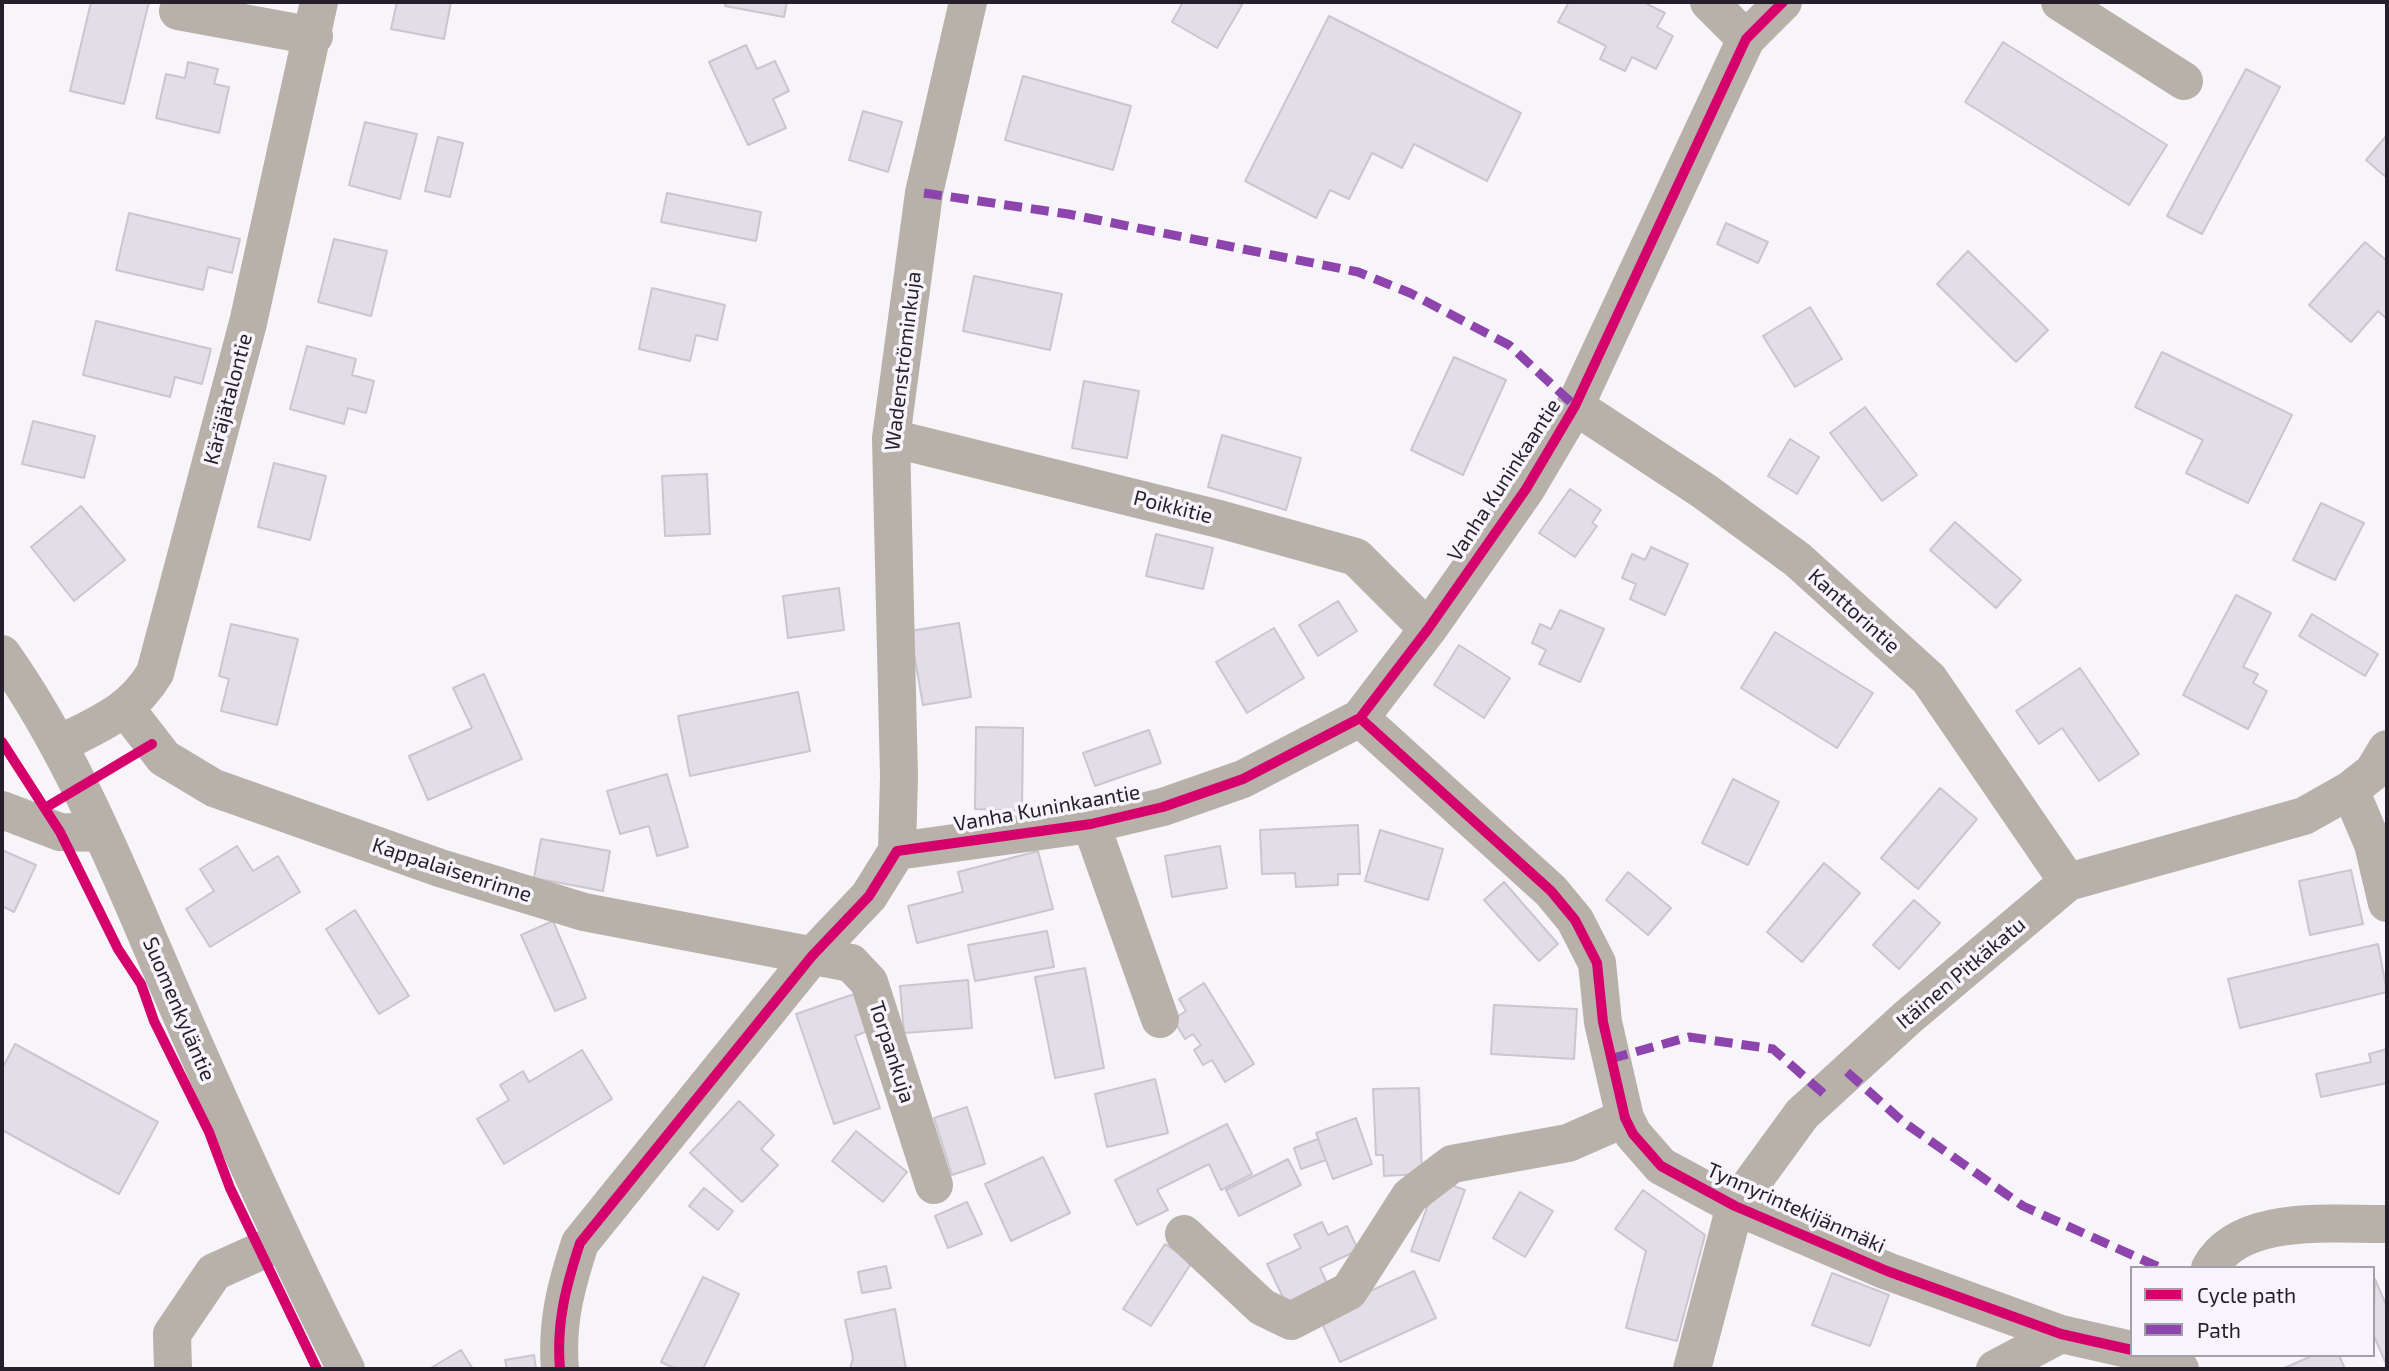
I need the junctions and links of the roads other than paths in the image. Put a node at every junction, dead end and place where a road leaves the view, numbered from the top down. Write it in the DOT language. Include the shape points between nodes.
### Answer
graph roads {
  1 [pos="968,2"];
  2 [pos="1709,2"];
  3 [pos="1783,2"];
  4 [pos="2060,2"];
  5 [pos="178,12"];
  6 [pos="317,19"];
  7 [pos="1746,40"];
  8 [pos="2184,81"];
  9 [pos="1575,406"];
  10 [pos="891,438"];
  11 [pos="1429,629"];
  12 [pos="2,654"];
  13 [pos="126,709"];
  14 [pos="1360,718"];
  15 [pos="58,745"];
  16 [pos="2387,749"];
  17 [pos="2350,790"];
  18 [pos="2,810"];
  19 [pos="1091,824"];
  20 [pos="100,833"];
  21 [pos="897,851"];
  22 [pos="2068,882"];
  23 [pos="2387,903"];
  24 [pos="812,956"];
  25 [pos="1160,1019"];
  26 [pos="1625,1118"];
  27 [pos="934,1185"];
  28 [pos="1735,1206"];
  29 [pos="2387,1224"];
  30 [pos="1184,1234"];
  31 [pos="282,1242"];
  32 [pos="2212,1266"];
  33 [pos="2062,1334"];
  34 [pos="2130,1350"];
  35 [pos="173,1369"];
  36 [pos="346,1369"];
  37 [pos="560,1369"];
  38 [pos="1692,1369"];
  39 [pos="1995,1369"];
  1 -- 10 [label="street, Wadenströminkuja" via="924,193"];
  2 -- 7 [label="street"];
  3 -- 7 [label="street, Vanha Kuninkaantie"];
  4 -- 8 [label="street"];
  5 -- 6 [label="street"];
  6 -- 13 [label="street, Käräjätalontie" via="248,323 155,673"];
  7 -- 9 [label="street, Vanha Kuninkaantie"];
  9 -- 11 [label="street, Vanha Kuninkaantie" via="1526,489"];
  9 -- 22 [label="street, Kanttorintie" via="1798,560 1929,679"];
  10 -- 11 [label="street, Poikkitie" via="1356,557"];
  10 -- 21 [label="street, Wadenströminkuja"];
  11 -- 14 [label="street, Vanha Kuninkaantie"];
  12 -- 15 [label="street, Suomenkyläntie"];
  13 -- 15 [label="street, Käräjätalontie"];
  13 -- 24 [label="street, Kappalaisenrinne" via="164,758 214,788 439,868 584,912"];
  14 -- 19 [label="street, Vanha Kuninkaantie" via="1243,779 1163,807"];
  14 -- 26 [label="street, Tynnyrintekijänmäki" via="1551,891 1576,920 1597,963 1603,1022"];
  15 -- 20 [label="street, Suomenkyläntie"];
  16 -- 17 [label="street, Itäinen Pitkäkatu" via="2373,772"];
  17 -- 22 [label="street, Itäinen Pitkäkatu" via="2304,816"];
  17 -- 23 [label="street" via="2373,844"];
  18 -- 20 [label="street" via="60,832"];
  19 -- 21 [label="street, Vanha Kuninkaantie"];
  19 -- 25 [label="street"];
  20 -- 31 [label="street, Suomenkyläntie"];
  21 -- 24 [label="street" via="869,897"];
  22 -- 28 [label="street, Itäinen Pitkäkatu" via="1802,1114"];
  24 -- 27 [label="street, Torpankuja" via="851,963 869,982"];
  24 -- 37 [label="street" via="580,1243 562,1300"];
  26 -- 28 [label="street, Tynnyrintekijänmäki" via="1661,1166"];
  26 -- 30 [label="street" via="1568,1143 1452,1164 1410,1196 1349,1291 1291,1321 1262,1307"];
  28 -- 33 [label="street, Tynnyrintekijänmäki" via="1887,1271"];
  28 -- 38 [label="street, Itäinen Pitkäkatu"];
  29 -- 32 [label="street" via="2274,1227 2235,1241"];
  31 -- 35 [label="street" via="214,1272 172,1334"];
  31 -- 36 [label="street, Suomenkyläntie"];
  33 -- 34 [label="street, Tynnyrintekijänmäki"];
  33 -- 39 [label="street"];
}
